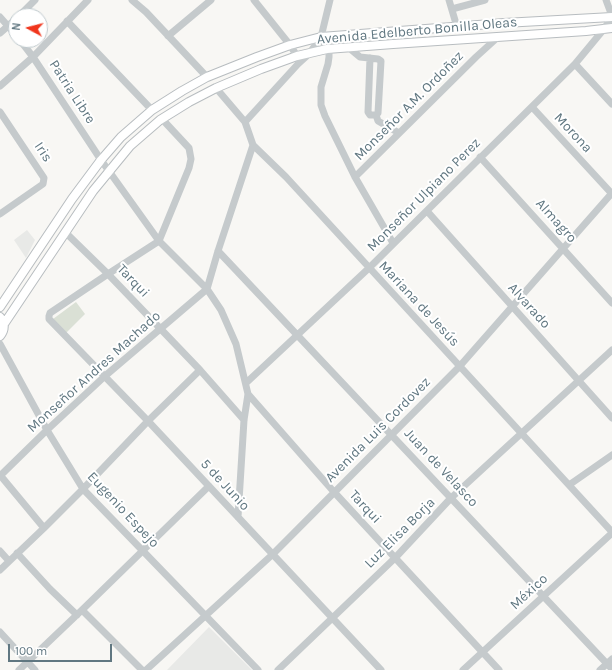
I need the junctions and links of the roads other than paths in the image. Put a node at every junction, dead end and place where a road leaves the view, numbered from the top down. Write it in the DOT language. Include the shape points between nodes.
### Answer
graph roads {
  1 [pos="35,0"];
  2 [pos="88,0"];
  3 [pos="132,0"];
  4 [pos="211,0"];
  5 [pos="254,0"];
  6 [pos="449,0"];
  7 [pos="484,0"];
  8 [pos="606,0"];
  9 [pos="328,2"];
  10 [pos="27,8"];
  11 [pos="452,9"];
  12 [pos="0,17"];
  13 [pos="612,17"];
  14 [pos="67,21"];
  15 [pos="8,26"];
  16 [pos="457,27"];
  17 [pos="608,28"];
  18 [pos="0,33"];
  19 [pos="168,36"];
  20 [pos="321,37"];
  21 [pos="498,37"];
  22 [pos="290,45"];
  23 [pos="26,48"];
  24 [pos="348,48"];
  25 [pos="327,49"];
  26 [pos="309,54"];
  27 [pos="297,56"];
  28 [pos="33,57"];
  29 [pos="370,58"];
  30 [pos="575,64"];
  31 [pos="207,77"];
  32 [pos="0,86"];
  33 [pos="216,88"];
  34 [pos="612,104"];
  35 [pos="532,107"];
  36 [pos="152,110"];
  37 [pos="0,112"];
  38 [pos="376,115"];
  39 [pos="162,119"];
  40 [pos="245,122"];
  41 [pos="399,133"];
  42 [pos="253,145"];
  43 [pos="480,157"];
  44 [pos="101,160"];
  45 [pos="109,171"];
  46 [pos="355,177"];
  47 [pos="612,193"];
  48 [pos="426,211"];
  49 [pos="0,214"];
  50 [pos="65,232"];
  51 [pos="159,241"];
  52 [pos="393,243"];
  53 [pos="563,249"];
  54 [pos="218,251"];
  55 [pos="369,268"];
  56 [pos="108,274"];
  57 [pos="207,289"];
  58 [pos="3,302"];
  59 [pos="612,303"];
  60 [pos="512,306"];
  61 [pos="0,307"];
  62 [pos="2,321"];
  63 [pos="160,329"];
  64 [pos="297,335"];
  65 [pos="0,336"];
  66 [pos="0,344"];
  67 [pos="612,350"];
  68 [pos="459,366"];
  69 [pos="200,370"];
  70 [pos="105,376"];
  71 [pos="579,381"];
  72 [pos="246,383"];
  73 [pos="248,394"];
  74 [pos="612,418"];
  75 [pos="244,420"];
  76 [pos="148,421"];
  77 [pos="47,430"];
  78 [pos="522,434"];
  79 [pos="391,435"];
  80 [pos="612,455"];
  81 [pos="0,475"];
  82 [pos="209,486"];
  83 [pos="569,486"];
  84 [pos="83,489"];
  85 [pos="334,492"];
  86 [pos="452,498"];
  87 [pos="238,517"];
  88 [pos="44,528"];
  89 [pos="612,532"];
  90 [pos="0,551"];
  91 [pos="142,551"];
  92 [pos="17,553"];
  93 [pos="273,554"];
  94 [pos="394,558"];
  95 [pos="9,561"];
  96 [pos="0,570"];
  97 [pos="544,596"];
  98 [pos="80,613"];
  99 [pos="205,615"];
  100 [pos="332,618"];
  101 [pos="0,632"];
  102 [pos="483,652"];
  103 [pos="28,662"];
  104 [pos="610,663"];
  105 [pos="19,670"];
  106 [pos="35,670"];
  107 [pos="142,670"];
  108 [pos="146,670"];
  109 [pos="258,670"];
  110 [pos="278,670"];
  111 [pos="381,670"];
  112 [pos="463,670"];
  113 [pos="499,670"];
  114 [pos="600,670"];
  1 -- 10 [label="street"];
  2 -- 14 [label="street"];
  3 -- 19 [label="street"];
  4 -- 19 [label="street"];
  5 -- 22 [label="street"];
  6 -- 11 [label="street"];
  7 -- 11 [label="street"];
  8 -- 13 [label="street"];
  9 -- 20 [label="street"];
  11 -- 16 [label="street"];
  12 -- 15 [label="street"];
  13 -- 16 [label="main road, Avenida Edelberto Bonilla Oleas"];
  13 -- 17 [label="street, Monseñor Ulpiano Perez"];
  14 -- 28 [label="street"];
  14 -- 36 [label="street"];
  15 -- 18 [label="street"];
  16 -- 20 [label="main road, Avenida Edelberto Bonilla Oleas"];
  17 -- 21 [label="main road, Avenida Edelberto Bonilla Oleas"];
  17 -- 30 [label="street, Monseñor Ulpiano Perez"];
  19 -- 31 [label="street"];
  20 -- 22 [label="main road, Avenida Edelberto Bonilla Oleas"];
  20 -- 25 [label="street"];
  20 -- 26 [label="street"];
  21 -- 24 [label="main road, Avenida Edelberto Bonilla Oleas"];
  21 -- 41 [label="street, Monseñor A.M. Ordoñez"];
  22 -- 27 [label="street"];
  22 -- 31 [label="main road, Avenida Edelberto Bonilla Oleas"];
  23 -- 28 [label="street, Patria Libre"];
  24 -- 25 [label="main road, Avenida Edelberto Bonilla Oleas"];
  24 -- 29 [label="street" via="360,57"];
  25 -- 26 [label="main road, Avenida Edelberto Bonilla Oleas"];
  25 -- 46 [label="street" via="330,57 321,87 321,105"];
  26 -- 27 [label="main road, Avenida Edelberto Bonilla Oleas"];
  26 -- 40 [label="street"];
  27 -- 33 [label="main road, Avenida Edelberto Bonilla Oleas"];
  28 -- 32 [label="street"];
  28 -- 44 [label="street, Patria Libre"];
  29 -- 38 [label="street" via="368,112 370,115"];
  29 -- 38 [label="street" via="381,61"];
  30 -- 34 [label="street"];
  30 -- 35 [label="street, Monseñor Ulpiano Perez"];
  31 -- 36 [label="main road, Avenida Edelberto Bonilla Oleas"];
  33 -- 39 [label="main road, Avenida Edelberto Bonilla Oleas"];
  33 -- 40 [label="street, Mariana de Jesús"];
  35 -- 43 [label="street, Monseñor Ulpiano Perez"];
  35 -- 47 [label="street, Morona"];
  36 -- 44 [label="main road, Avenida Edelberto Bonilla Oleas" via="121,137"];
  37 -- 49 [label="street, Iris" via="44,181"];
  38 -- 41 [label="street" via="378,121"];
  39 -- 45 [label="main road, Avenida Edelberto Bonilla Oleas" via="130,146"];
  39 -- 51 [label="street" via="189,148 191,159"];
  40 -- 42 [label="street, Mariana de Jesús"];
  41 -- 46 [label="street, Monseñor A.M. Ordoñez"];
  42 -- 54 [label="street"];
  42 -- 55 [label="street, Mariana de Jesús" via="286,177"];
  43 -- 48 [label="street, Monseñor Ulpiano Perez"];
  43 -- 53 [label="street, Almagro"];
  44 -- 45 [label="street, Patria Libre"];
  44 -- 58 [label="main road, Avenida Edelberto Bonilla Oleas"];
  45 -- 50 [label="main road, Avenida Edelberto Bonilla Oleas"];
  45 -- 51 [label="street, Patria Libre"];
  46 -- 52 [label="street"];
  47 -- 53 [label="street, Avenida Luis Cordovez"];
  48 -- 52 [label="street, Monseñor Ulpiano Perez"];
  48 -- 60 [label="street, Alvarado"];
  50 -- 56 [label="street, Tarqui"];
  50 -- 62 [label="main road, Avenida Edelberto Bonilla Oleas"];
  51 -- 56 [label="street"];
  51 -- 57 [label="street, Patria Libre"];
  52 -- 55 [label="street, Monseñor Ulpiano Perez"];
  53 -- 59 [label="street, Almagro"];
  53 -- 60 [label="street, Avenida Luis Cordovez"];
  54 -- 57 [label="street"];
  54 -- 64 [label="street, Juan de Velasco"];
  55 -- 64 [label="street, Monseñor Ulpiano Perez"];
  55 -- 68 [label="street, Mariana de Jesús"];
  56 -- 63 [label="street, Tarqui"];
  56 -- 70 [label="street, 5 de Junio" via="49,316 49,319"];
  57 -- 63 [label="street, Monseñor Andres Machado"];
  57 -- 72 [label="street, Patria Libre" via="236,344"];
  58 -- 61 [label="main road, Avenida Edelberto Bonilla Oleas"];
  60 -- 68 [label="street, Avenida Luis Cordovez"];
  60 -- 71 [label="street, Alvarado"];
  62 -- 65 [label="main road, Avenida Edelberto Bonilla Oleas" via="3,330"];
  63 -- 69 [label="street, Tarqui"];
  63 -- 70 [label="street, Monseñor Andres Machado"];
  64 -- 72 [label="street, Monseñor Ulpiano Perez"];
  64 -- 79 [label="street, Juan de Velasco"];
  66 -- 77 [label="street, Eugenio Espejo"];
  67 -- 71 [label="street, Luz Elisa Borja"];
  68 -- 78 [label="street, Mariana de Jesús"];
  68 -- 79 [label="street, Avenida Luis Cordovez"];
  69 -- 75 [label="street, Tarqui"];
  69 -- 76 [label="street"];
  70 -- 76 [label="street, 5 de Junio"];
  70 -- 77 [label="street, Monseñor Andres Machado"];
  71 -- 74 [label="street, Alvarado"];
  71 -- 78 [label="street, Luz Elisa Borja"];
  72 -- 73 [label="street, Patria Libre"];
  73 -- 75 [label="street"];
  73 -- 85 [label="street, Tarqui"];
  75 -- 87 [label="street"];
  76 -- 82 [label="street, 5 de Junio"];
  76 -- 84 [label="street"];
  77 -- 81 [label="street, Monseñor Andres Machado"];
  77 -- 84 [label="street, Eugenio Espejo"];
  78 -- 83 [label="street, Mariana de Jesús"];
  78 -- 86 [label="street, Luz Elisa Borja"];
  79 -- 85 [label="street, Avenida Luis Cordovez"];
  79 -- 86 [label="street, Juan de Velasco"];
  80 -- 83 [label="street"];
  81 -- 88 [label="street"];
  82 -- 87 [label="street, 5 de Junio"];
  82 -- 91 [label="street"];
  83 -- 89 [label="street, Mariana de Jesús"];
  84 -- 88 [label="street"];
  84 -- 91 [label="street, Eugenio Espejo"];
  85 -- 93 [label="street, Avenida Luis Cordovez"];
  85 -- 94 [label="street, Tarqui"];
  86 -- 94 [label="street, Luz Elisa Borja"];
  86 -- 97 [label="street, Juan de Velasco"];
  87 -- 93 [label="street, 5 de Junio"];
  88 -- 92 [label="street"];
  89 -- 97 [label="street, México"];
  90 -- 95 [label="street"];
  91 -- 98 [label="street"];
  91 -- 99 [label="street, Eugenio Espejo"];
  92 -- 95 [label="street"];
  92 -- 98 [label="street" via="50,589"];
  93 -- 99 [label="street, Avenida Luis Cordovez"];
  93 -- 100 [label="street, 5 de Junio"];
  94 -- 100 [label="street, Luz Elisa Borja"];
  94 -- 102 [label="street, Tarqui"];
  95 -- 96 [label="street"];
  97 -- 102 [label="street, México"];
  97 -- 104 [label="street, Juan de Velasco"];
  98 -- 103 [label="street"];
  98 -- 107 [label="street"];
  99 -- 108 [label="street, Avenida Luis Cordovez"];
  99 -- 109 [label="street, Eugenio Espejo"];
  100 -- 110 [label="street, Luz Elisa Borja"];
  100 -- 111 [label="street, 5 de Junio"];
  101 -- 103 [label="street"];
  102 -- 112 [label="street, México"];
  102 -- 113 [label="street, Tarqui"];
  103 -- 105 [label="street"];
  103 -- 106 [label="street"];
  104 -- 114 [label="street"];
}
